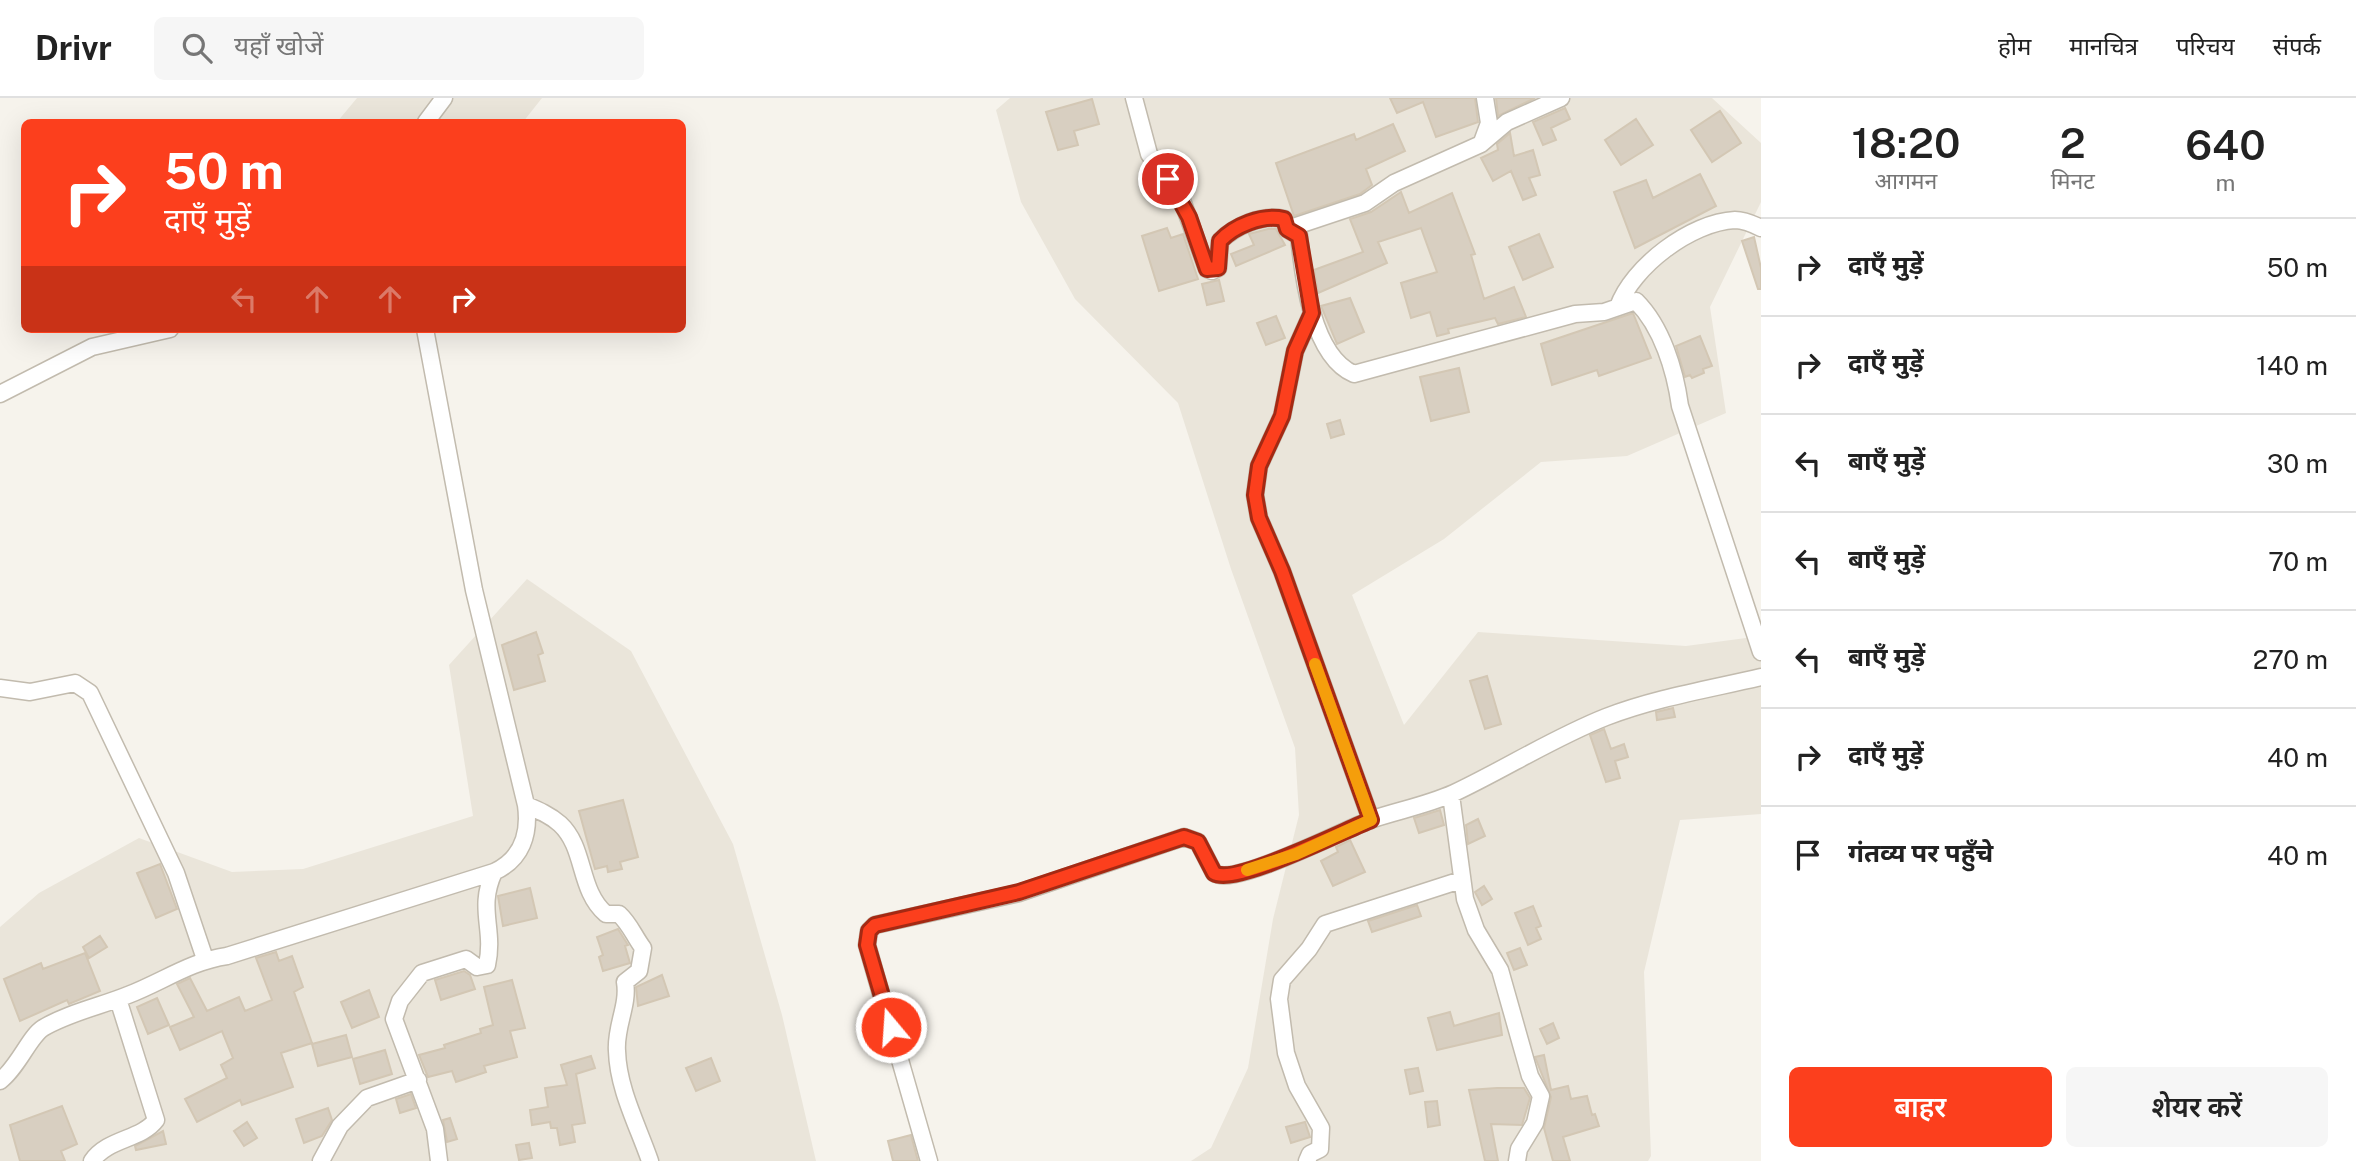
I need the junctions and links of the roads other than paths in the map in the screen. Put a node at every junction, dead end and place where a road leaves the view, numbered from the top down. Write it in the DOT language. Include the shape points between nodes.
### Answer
graph roads {
  1 [pos="444,98"];
  2 [pos="1134,98"];
  3 [pos="1485,98"];
  4 [pos="1561,98"];
  5 [pos="428,119"];
  6 [pos="1481,144"];
  7 [pos="1761,228"];
  8 [pos="1287,229"];
  9 [pos="1618,307"];
  10 [pos="1312,313"];
  11 [pos="153,333"];
  12 [pos="426,333"];
  13 [pos="0,394"];
  14 [pos="1761,652"];
  15 [pos="1761,677"];
  16 [pos="0,688"];
  17 [pos="1451,794"];
  18 [pos="526,805"];
  19 [pos="1371,820"];
  20 [pos="494,872"];
  21 [pos="1461,880"];
  22 [pos="205,959"];
  23 [pos="118,999"];
  24 [pos="418,1080"];
  25 [pos="0,1081"];
  26 [pos="92,1161"];
  27 [pos="321,1161"];
  28 [pos="439,1161"];
  29 [pos="650,1161"];
  30 [pos="929,1161"];
  31 [pos="1307,1161"];
  32 [pos="1517,1161"];
  1 -- 5 [label="street"];
  2 -- 8 [label="street" via="1149,154 1183,203 1207,269 1218,268 1220,241 1230,230 1277,218 1284,219"];
  3 -- 6 [label="street" via="1489,123"];
  4 -- 6 [label="street" via="1507,122"];
  6 -- 8 [label="street" via="1394,183 1365,203"];
  7 -- 9 [label="street" via="1748,222 1727,222 1670,247 1627,285"];
  8 -- 10 [label="street" via="1299,236"];
  9 -- 10 [label="street" via="1575,314 1354,374 1330,353"];
  9 -- 14 [label="street" via="1636,301 1651,316 1659,334"];
  10 -- 19 [label="street" via="1295,351 1282,416 1259,466 1255,495 1259,518"];
  11 -- 13 [label="street" via="92,347"];
  12 -- 18 [label="street" via="474,590"];
  15 -- 17 [label="street" via="1605,717"];
  16 -- 22 [label="street" via="30,692 75,683 90,693 176,873"];
  17 -- 19 [label="street"];
  17 -- 21 [label="street"];
  18 -- 20 [label="street" via="524,842 512,862"];
  18 -- 29 [label="street" via="562,825 571,838 590,897 606,915 619,914 629,923 643,948 639,971 625,982 617,1051 621,1078"];
  19 -- 30 [label="street" via="1296,854 1226,876 1214,873 1198,842 1184,837 1019,892 875,925 867,945"];
  20 -- 22 [label="street"];
  20 -- 24 [label="street" via="485,894 490,942 487,965 477,967 466,959 422,973 396,1010 395,1025"];
  21 -- 31 [label="street" via="1325,924 1282,980 1279,999 1286,1053 1297,1086 1321,1128 1320,1149"];
  21 -- 32 [label="street" via="1472,920 1508,991 1530,1076 1541,1096 1535,1123"];
  22 -- 23 [label="street"];
  23 -- 25 [label="street" via="42,1029"];
  23 -- 26 [label="street" via="156,1119 148,1130 112,1143"];
  24 -- 27 [label="street" via="367,1098 340,1126"];
  24 -- 28 [label="street" via="435,1129"];
}
